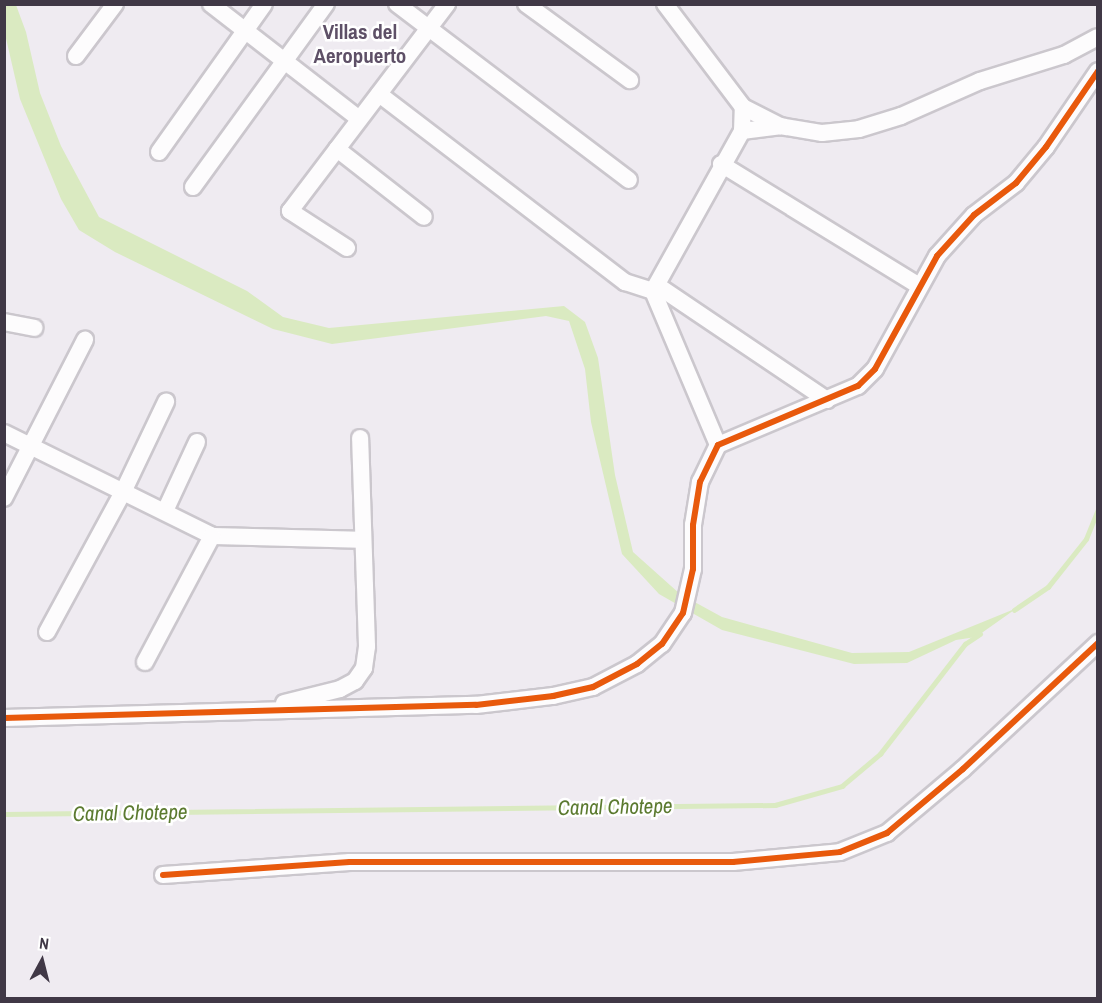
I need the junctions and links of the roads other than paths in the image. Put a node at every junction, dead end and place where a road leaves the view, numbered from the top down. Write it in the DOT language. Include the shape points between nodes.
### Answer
graph roads {
  1 [pos="115,4"];
  2 [pos="211,4"];
  3 [pos="264,4"];
  4 [pos="326,4"];
  5 [pos="397,4"];
  6 [pos="447,4"];
  7 [pos="526,4"];
  8 [pos="665,4"];
  9 [pos="429,28"];
  10 [pos="245,31"];
  11 [pos="1098,37"];
  12 [pos="76,56"];
  13 [pos="281,61"];
  14 [pos="1098,71"];
  15 [pos="630,80"];
  16 [pos="379,94"];
  17 [pos="743,107"];
  18 [pos="359,119"];
  19 [pos="780,126"];
  20 [pos="742,131"];
  21 [pos="337,149"];
  22 [pos="159,152"];
  23 [pos="721,164"];
  24 [pos="629,180"];
  25 [pos="193,187"];
  26 [pos="424,217"];
  27 [pos="347,248"];
  28 [pos="920,286"];
  29 [pos="655,288"];
  30 [pos="4,322"];
  31 [pos="34,328"];
  32 [pos="85,340"];
  33 [pos="827,400"];
  34 [pos="166,402"];
  35 [pos="4,434"];
  36 [pos="360,438"];
  37 [pos="196,442"];
  38 [pos="717,445"];
  39 [pos="32,448"];
  40 [pos="124,490"];
  41 [pos="4,498"];
  42 [pos="165,511"];
  43 [pos="212,536"];
  44 [pos="361,540"];
  45 [pos="47,632"];
  46 [pos="1098,643"];
  47 [pos="145,662"];
  48 [pos="260,709"];
  49 [pos="4,717"];
  50 [pos="163,874"];
  1 -- 12 [label="street"];
  2 -- 10 [label="street"];
  3 -- 10 [label="street"];
  4 -- 13 [label="street"];
  5 -- 9 [label="street"];
  6 -- 9 [label="street"];
  7 -- 15 [label="street"];
  8 -- 17 [label="street"];
  9 -- 16 [label="street"];
  9 -- 24 [label="street"];
  10 -- 13 [label="street"];
  10 -- 22 [label="street"];
  11 -- 19 [label="street" via="1064,55 980,81 901,116 860,129 822,133"];
  13 -- 18 [label="street"];
  13 -- 25 [label="street"];
  14 -- 28 [label="street" via="1046,147 1016,183 974,215 937,256"];
  16 -- 18 [label="street"];
  16 -- 29 [label="street" via="625,282"];
  17 -- 19 [label="street"];
  17 -- 20 [label="street"];
  18 -- 21 [label="street"];
  19 -- 20 [label="street"];
  20 -- 23 [label="street"];
  21 -- 26 [label="street"];
  21 -- 27 [label="street" via="290,212"];
  23 -- 28 [label="street"];
  23 -- 29 [label="street"];
  28 -- 33 [label="street" via="875,369 858,386"];
  29 -- 33 [label="street"];
  29 -- 38 [label="street"];
  30 -- 31 [label="street"];
  32 -- 39 [label="street"];
  33 -- 38 [label="street"];
  34 -- 40 [label="street"];
  35 -- 39 [label="street"];
  36 -- 44 [label="street"];
  37 -- 42 [label="street"];
  38 -- 48 [label="street" via="700,482 683,613 662,644 637,664 593,687 553,696 476,705"];
  39 -- 40 [label="street"];
  39 -- 41 [label="street"];
  40 -- 42 [label="street"];
  40 -- 45 [label="street"];
  42 -- 43 [label="street"];
  43 -- 44 [label="street"];
  43 -- 47 [label="street"];
  44 -- 48 [label="street" via="367,646 364,668 355,681 340,688"];
  46 -- 50 [label="street" via="963,769 887,833 840,852 733,862 350,862"];
  48 -- 49 [label="street"];
}
